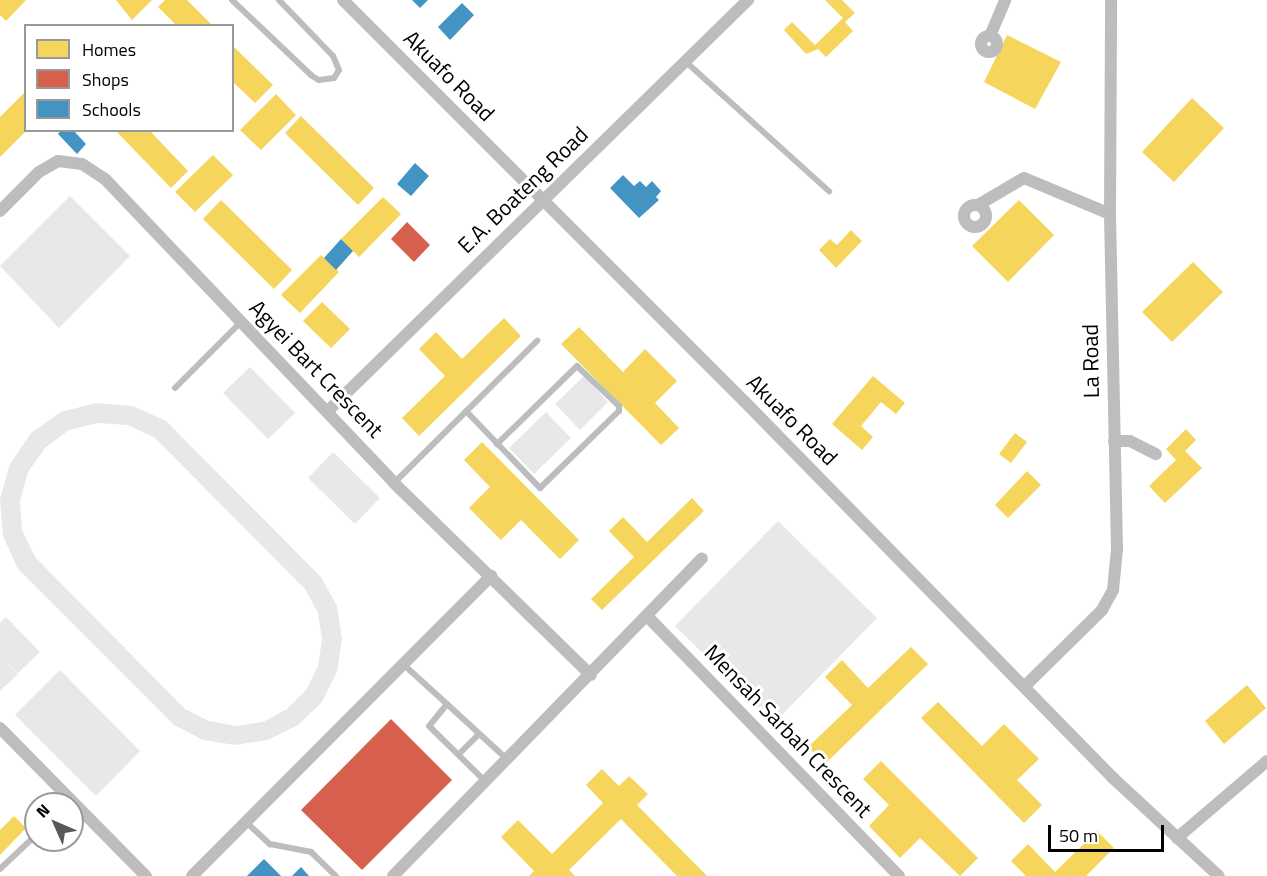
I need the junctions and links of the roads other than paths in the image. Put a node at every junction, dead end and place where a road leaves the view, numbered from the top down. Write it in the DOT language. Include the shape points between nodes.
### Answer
graph roads {
  1 [pos="232,0"];
  2 [pos="279,0"];
  3 [pos="343,0"];
  4 [pos="748,0"];
  5 [pos="1005,0"];
  6 [pos="1111,0"];
  7 [pos="990,36"];
  8 [pos="686,62"];
  9 [pos="829,191"];
  10 [pos="542,200"];
  11 [pos="978,205"];
  12 [pos="0,211"];
  13 [pos="1110,214"];
  14 [pos="242,322"];
  15 [pos="537,340"];
  16 [pos="175,388"];
  17 [pos="328,411"];
  18 [pos="466,411"];
  19 [pos="1114,441"];
  20 [pos="497,444"];
  21 [pos="1156,454"];
  22 [pos="394,483"];
  23 [pos="702,558"];
  24 [pos="491,576"];
  25 [pos="647,616"];
  26 [pos="404,665"];
  27 [pos="591,675"];
  28 [pos="1024,686"];
  29 [pos="447,704"];
  30 [pos="1,731"];
  31 [pos="479,734"];
  32 [pos="459,754"];
  33 [pos="508,760"];
  34 [pos="1267,761"];
  35 [pos="487,783"];
  36 [pos="60,792"];
  37 [pos="84,816"];
  38 [pos="246,822"];
  39 [pos="1177,838"];
  40 [pos="24,846"];
  41 [pos="0,869"];
  42 [pos="1214,874"];
  43 [pos="146,876"];
  44 [pos="192,876"];
  45 [pos="336,876"];
  46 [pos="393,876"];
  47 [pos="899,876"];
  1 -- 2 [label="lane" via="312,76 319,80 334,78 339,70 333,56"];
  3 -- 10 [label="street, Akuafo Road"];
  4 -- 8 [label="street, E.A. Boateng Road"];
  5 -- 7 [label="street"];
  6 -- 13 [label="street, La Road"];
  8 -- 9 [label="lane"];
  8 -- 10 [label="street, E.A. Boateng Road"];
  10 -- 17 [label="street, E.A. Boateng Road"];
  10 -- 28 [label="street, Akuafo Road"];
  11 -- 13 [label="street" via="1024,178"];
  12 -- 14 [label="street, Agyei Bart Crescent" via="39,172 58,161 82,164 105,179"];
  13 -- 19 [label="street, La Road"];
  14 -- 16 [label="lane"];
  14 -- 17 [label="street, Agyei Bart Crescent"];
  15 -- 18 [label="lane"];
  17 -- 22 [label="street, Agyei Bart Crescent"];
  18 -- 20 [label="lane"];
  18 -- 22 [label="lane"];
  19 -- 21 [label="street" via="1130,441"];
  19 -- 28 [label="street, La Road" via="1117,549 1110,599"];
  20 -- 20 [label="lane" via="540,488 620,406 577,366"];
  22 -- 24 [label="street, Agyei Bart Crescent"];
  23 -- 25 [label="street"];
  24 -- 26 [label="street"];
  24 -- 27 [label="street, Agyei Bart Crescent"];
  25 -- 27 [label="street"];
  25 -- 47 [label="street, Mensah Sarbah Crescent"];
  26 -- 29 [label="lane"];
  26 -- 38 [label="street"];
  27 -- 33 [label="street"];
  28 -- 39 [label="street, Akuafo Road"];
  29 -- 31 [label="lane"];
  29 -- 32 [label="lane" via="429,726"];
  30 -- 36 [label="street"];
  31 -- 32 [label="lane"];
  31 -- 33 [label="lane"];
  32 -- 35 [label="lane"];
  33 -- 35 [label="street"];
  34 -- 39 [label="street"];
  35 -- 46 [label="street"];
  37 -- 43 [label="street"];
  38 -- 44 [label="street"];
  38 -- 45 [label="lane" via="270,844 312,852"];
  39 -- 42 [label="street, Akuafo Road"];
  40 -- 41 [label="lane"];
}
